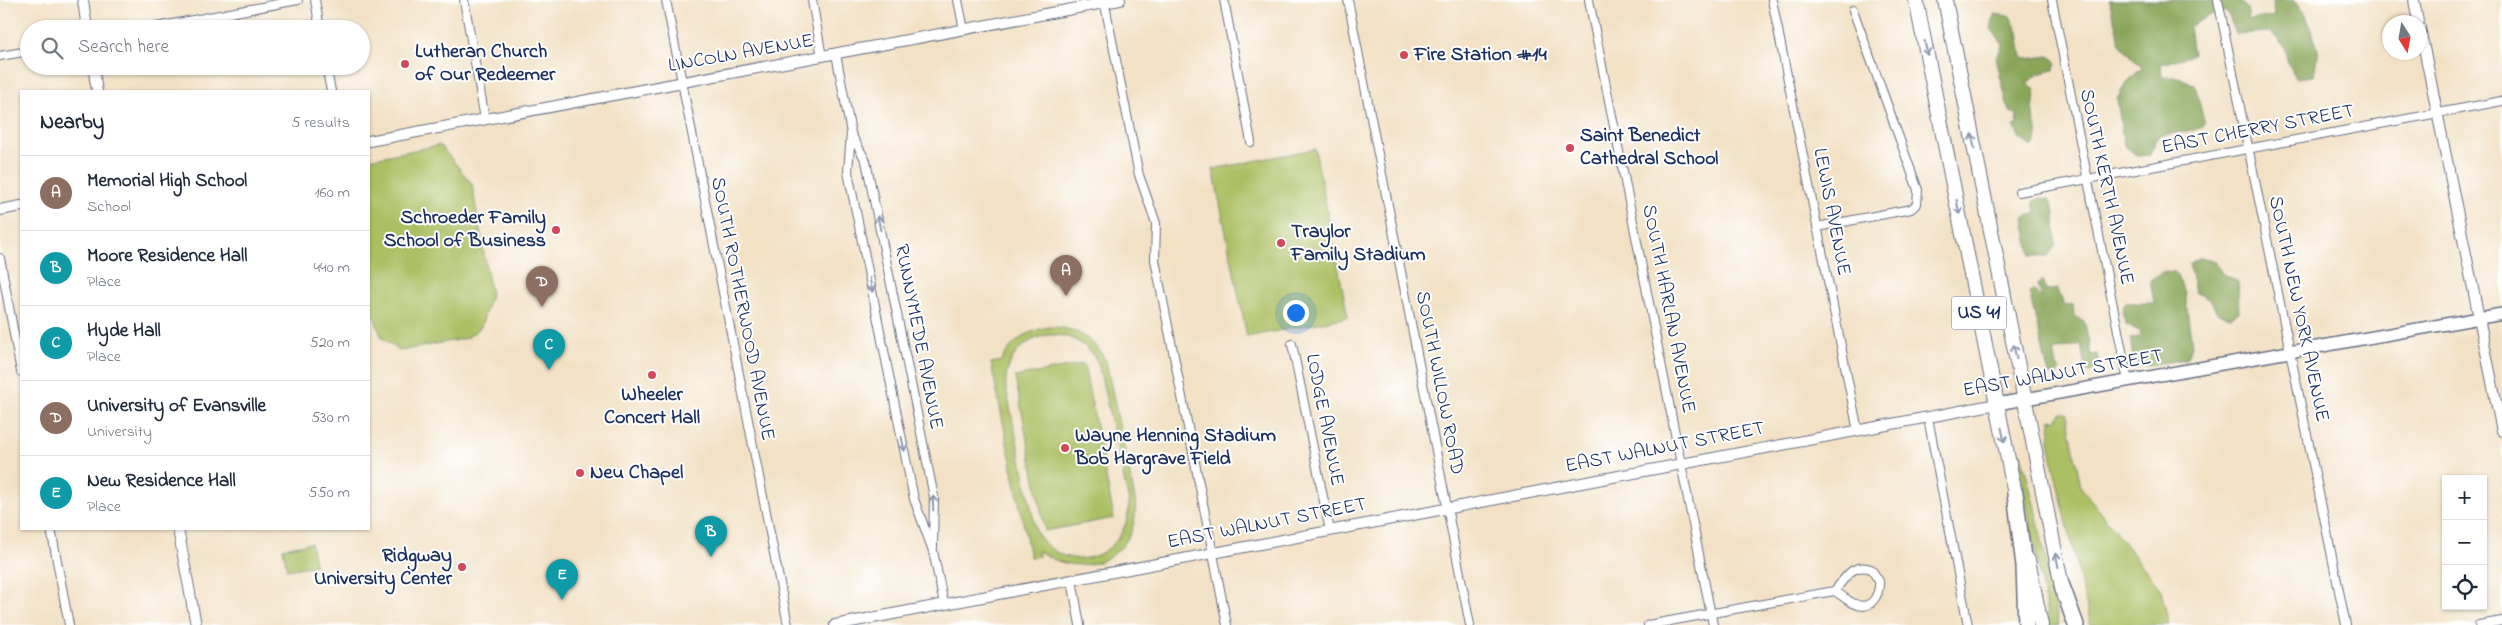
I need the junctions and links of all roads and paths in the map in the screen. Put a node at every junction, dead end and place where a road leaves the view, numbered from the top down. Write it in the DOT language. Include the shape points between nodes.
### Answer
graph roads {
  1 [pos="83,0"];
  2 [pos="298,0"];
  3 [pos="315,0"];
  4 [pos="464,0"];
  5 [pos="666,0"];
  6 [pos="812,0"];
  7 [pos="958,0"];
  8 [pos="1120,0"];
  9 [pos="1224,0"];
  10 [pos="1348,0"];
  11 [pos="1589,0"];
  12 [pos="1772,0"];
  13 [pos="1916,0"];
  14 [pos="1945,0"];
  15 [pos="2052,0"];
  16 [pos="2218,0"];
  17 [pos="2414,0"];
  18 [pos="1104,1"];
  19 [pos="1853,10"];
  20 [pos="2417,15"];
  21 [pos="86,20"];
  22 [pos="193,20"];
  23 [pos="318,20"];
  24 [pos="964,30"];
  25 [pos="20,52"];
  26 [pos="836,54"];
  27 [pos="0,56"];
  28 [pos="822,57"];
  29 [pos="2426,60"];
  30 [pos="94,75"];
  31 [pos="327,75"];
  32 [pos="680,83"];
  33 [pos="97,90"];
  34 [pos="330,90"];
  35 [pos="2502,101"];
  36 [pos="2437,113"];
  37 [pos="485,119"];
  38 [pos="851,133"];
  39 [pos="370,141"];
  40 [pos="1251,142"];
  41 [pos="2249,150"];
  42 [pos="2088,179"];
  43 [pos="2019,192"];
  44 [pos="20,206"];
  45 [pos="0,210"];
  46 [pos="1817,227"];
  47 [pos="0,258"];
  48 [pos="2502,314"];
  49 [pos="2479,318"];
  50 [pos="1292,344"];
  51 [pos="2290,352"];
  52 [pos="20,367"];
  53 [pos="2128,381"];
  54 [pos="2025,400"];
  55 [pos="1997,404"];
  56 [pos="1928,418"];
  57 [pos="1858,431"];
  58 [pos="2502,431"];
  59 [pos="1682,464"];
  60 [pos="2015,493"];
  61 [pos="1447,509"];
  62 [pos="50,530"];
  63 [pos="178,530"];
  64 [pos="1330,531"];
  65 [pos="933,551"];
  66 [pos="1213,553"];
  67 [pos="1072,580"];
  68 [pos="2062,586"];
  69 [pos="1834,591"];
  70 [pos="944,604"];
  71 [pos="1711,613"];
  72 [pos="2502,621"];
  73 [pos="69,625"];
  74 [pos="196,625"];
  75 [pos="788,625"];
  76 [pos="835,625"];
  77 [pos="1080,625"];
  78 [pos="1227,625"];
  79 [pos="1470,625"];
  80 [pos="1648,625"];
  81 [pos="1713,625"];
  82 [pos="1968,625"];
  83 [pos="2026,625"];
  84 [pos="2042,625"];
  85 [pos="2070,625"];
  86 [pos="2076,625"];
  87 [pos="2346,625"];
  88 [pos="2479,625"];
  1 -- 21 [label="street"];
  2 -- 22 [label="street"];
  3 -- 23 [label="street"];
  4 -- 37 [label="street"];
  5 -- 32 [label="street, SOUTH ROTHERWOOD AVENUE"];
  6 -- 28 [label="street"];
  7 -- 24 [label="street"];
  8 -- 18 [label="street, LINCOLN AVENUE"];
  9 -- 40 [label="street"];
  10 -- 61 [label="street, SOUTH WILLOW ROAD"];
  11 -- 59 [label="street, SOUTH HARLAN AVENUE"];
  12 -- 46 [label="street, LEWIS AVENUE"];
  13 -- 55 [label="highway, US 41, one-way"];
  54 -- 14 [label="highway, US 41, one-way"];
  15 -- 42 [label="street, SOUTH KERTH AVENUE"];
  16 -- 41 [label="street, SOUTH NEW YORK AVENUE"];
  17 -- 20 [label="street"];
  18 -- 24 [label="street, LINCOLN AVENUE"];
  18 -- 66 [label="street" via="1139,175 1156,223 1155,260"];
  19 -- 46 [label="street" via="1918,190 1917,204 1911,210"];
  24 -- 26 [label="street, LINCOLN AVENUE"];
  25 -- 27 [label="street"];
  26 -- 28 [label="street, LINCOLN AVENUE"];
  26 -- 38 [label="street, RUNNYMEDE AVENUE"];
  28 -- 32 [label="street, LINCOLN AVENUE"];
  29 -- 36 [label="street"];
  30 -- 33 [label="street"];
  31 -- 34 [label="street"];
  32 -- 37 [label="street, LINCOLN AVENUE"];
  32 -- 75 [label="street, SOUTH ROTHERWOOD AVENUE"];
  35 -- 36 [label="street, EAST CHERRY STREET"];
  36 -- 41 [label="street, EAST CHERRY STREET"];
  36 -- 49 [label="street"];
  37 -- 39 [label="street, LINCOLN AVENUE"];
  38 -- 65 [label="street, RUNNYMEDE AVENUE, one-way" via="848,172 914,499"];
  65 -- 38 [label="street, RUNNYMEDE AVENUE, one-way" via="934,497 866,161"];
  41 -- 42 [label="street, EAST CHERRY STREET"];
  41 -- 51 [label="street, SOUTH NEW YORK AVENUE"];
  42 -- 43 [label="street, EAST CHERRY STREET"];
  42 -- 53 [label="street, SOUTH KERTH AVENUE"];
  44 -- 45 [label="street"];
  46 -- 57 [label="street, LEWIS AVENUE"];
  47 -- 52 [label="street"];
  48 -- 49 [label="main road, EAST WALNUT STREET"];
  49 -- 51 [label="main road, EAST WALNUT STREET"];
  49 -- 58 [label="street"];
  50 -- 64 [label="street, LODGE AVENUE"];
  51 -- 53 [label="main road, EAST WALNUT STREET"];
  51 -- 87 [label="street, SOUTH NEW YORK AVENUE"];
  53 -- 54 [label="main road, EAST WALNUT STREET"];
  54 -- 55 [label="main road, EAST WALNUT STREET"];
  68 -- 54 [label="highway, US 41, one-way"];
  55 -- 56 [label="street, EAST WALNUT STREET"];
  55 -- 60 [label="highway, US 41, one-way"];
  56 -- 57 [label="street, EAST WALNUT STREET"];
  56 -- 82 [label="street"];
  57 -- 59 [label="street, EAST WALNUT STREET"];
  59 -- 61 [label="street, EAST WALNUT STREET"];
  59 -- 71 [label="street, SOUTH HARLAN AVENUE"];
  60 -- 83 [label="highway" via="2024,566"];
  60 -- 84 [label="highway, US 41"];
  61 -- 64 [label="street, EAST WALNUT STREET"];
  61 -- 79 [label="street, SOUTH WILLOW ROAD"];
  62 -- 73 [label="street"];
  63 -- 74 [label="street"];
  64 -- 66 [label="street, EAST WALNUT STREET"];
  65 -- 70 [label="street, RUNNYMEDE AVENUE"];
  66 -- 67 [label="street, EAST WALNUT STREET"];
  66 -- 78 [label="street"];
  67 -- 70 [label="street, EAST WALNUT STREET"];
  67 -- 77 [label="street"];
  68 -- 85 [label="highway, US 41"];
  68 -- 86 [label="highway"];
  69 -- 69 [label="street" via="1847,574 1861,567 1870,569 1879,581 1877,596 1868,604 1855,604"];
  69 -- 71 [label="street"];
  70 -- 76 [label="street, EAST WALNUT STREET"];
  71 -- 80 [label="street"];
  71 -- 81 [label="street, SOUTH HARLAN AVENUE"];
  72 -- 88 [label="street"];
}
